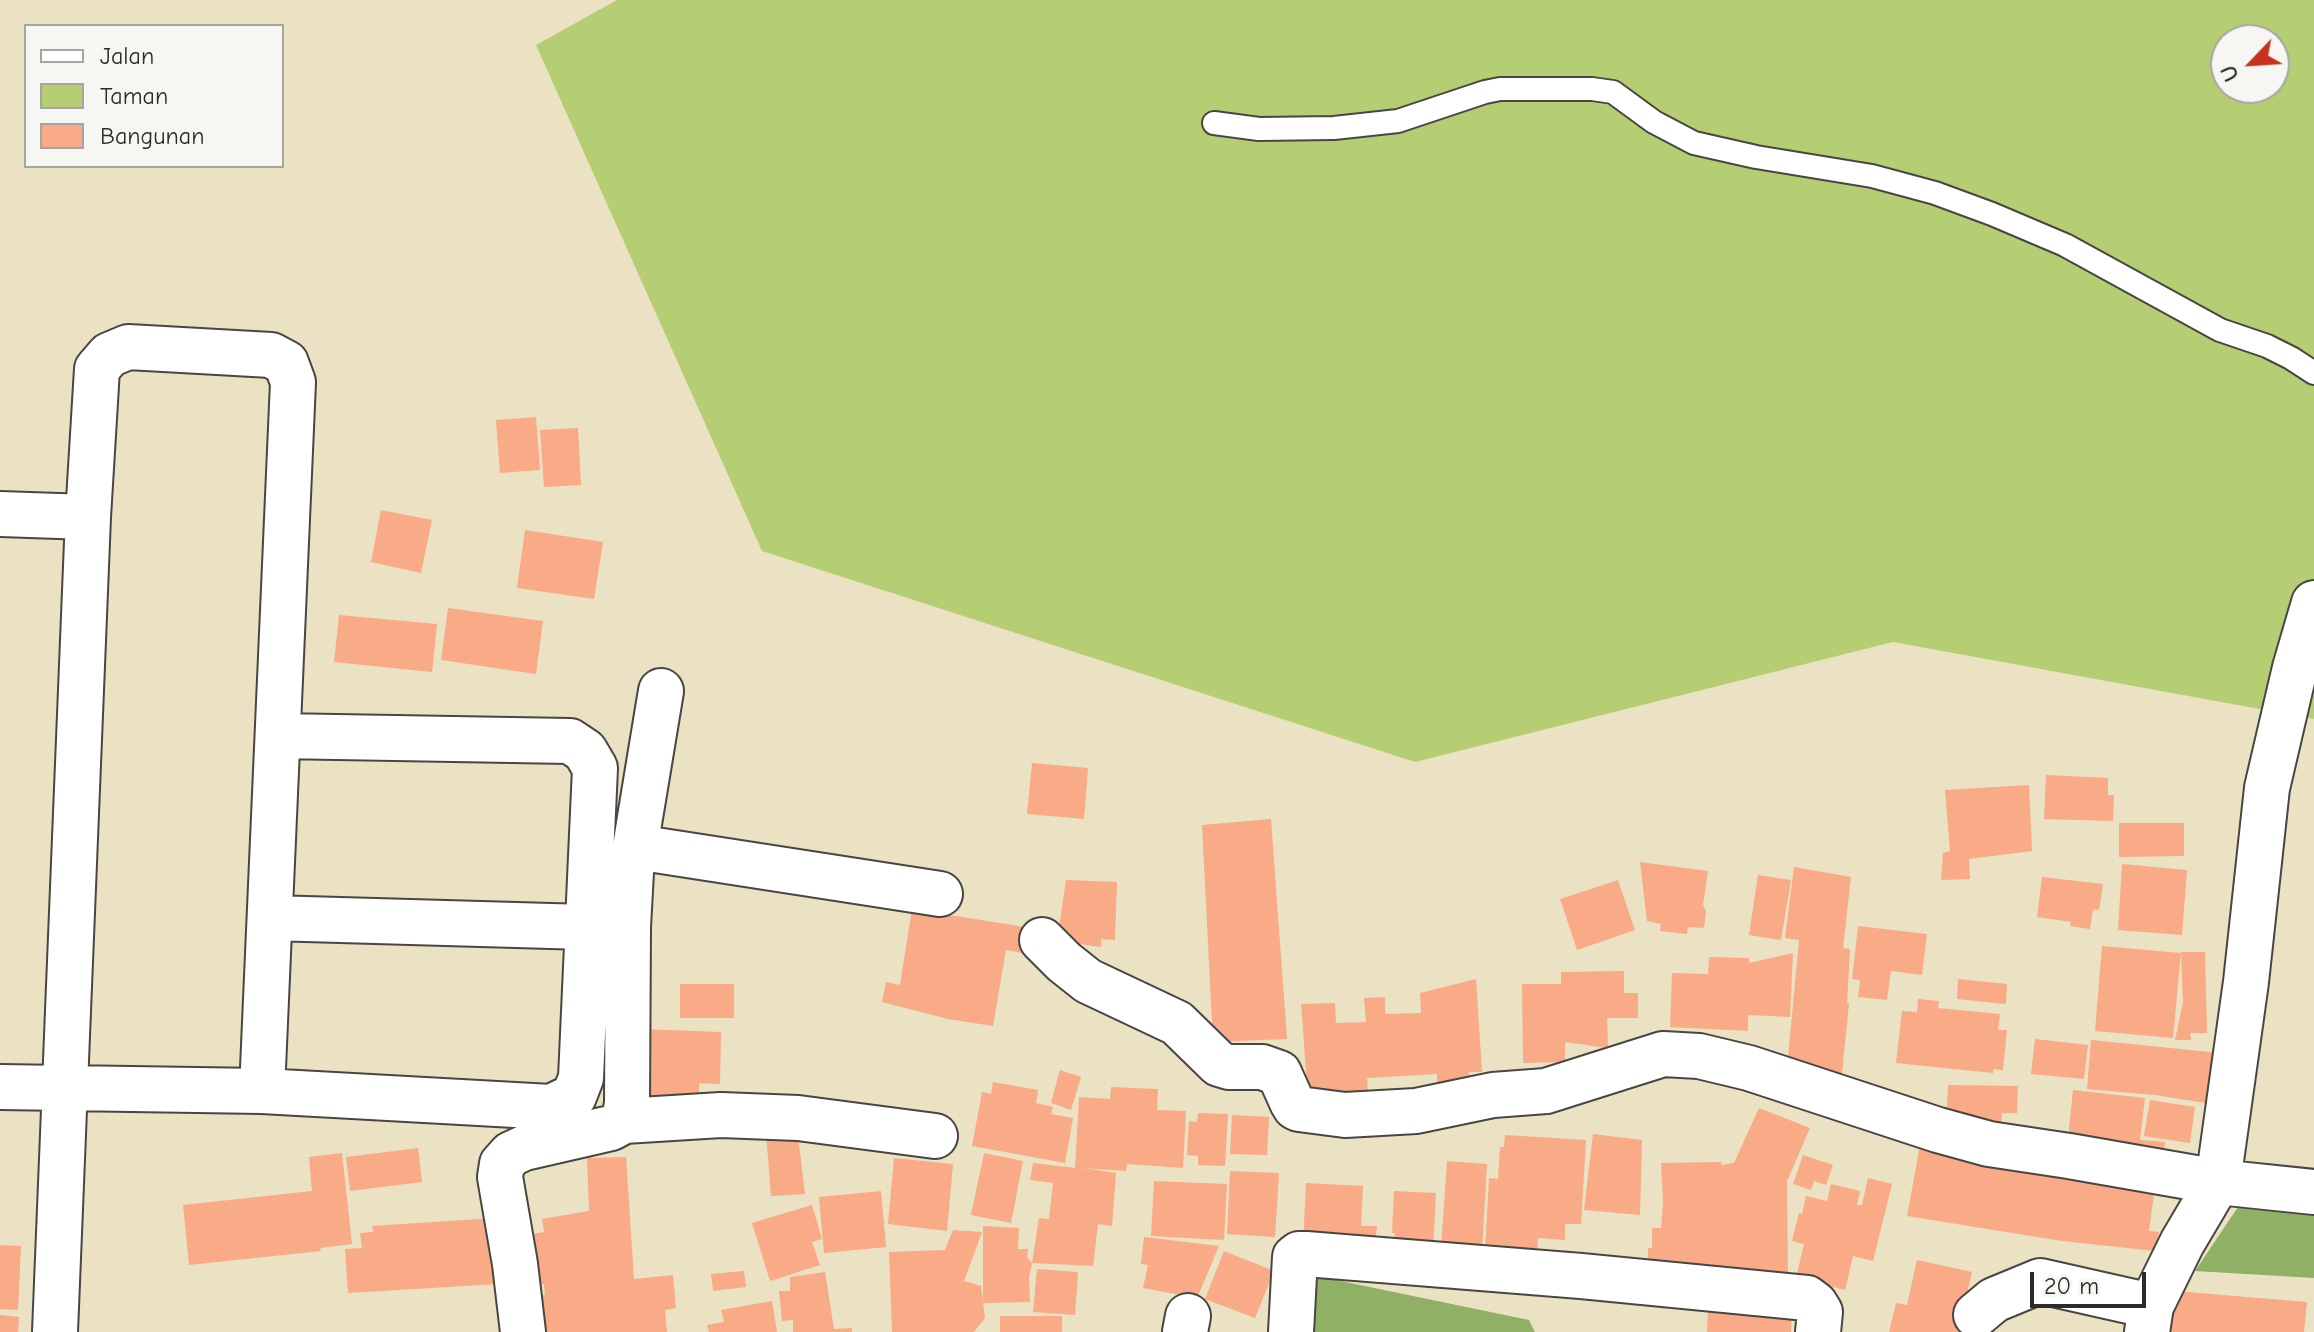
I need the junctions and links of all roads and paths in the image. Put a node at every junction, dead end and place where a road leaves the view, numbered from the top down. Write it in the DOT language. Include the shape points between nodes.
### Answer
graph roads {
  1 [pos="1214,123"];
  2 [pos="2314,373"];
  3 [pos="0,514"];
  4 [pos="88,517"];
  5 [pos="2314,603"];
  6 [pos="661,691"];
  7 [pos="278,736"];
  8 [pos="636,847"];
  9 [pos="940,894"];
  10 [pos="270,918"];
  11 [pos="586,927"];
  12 [pos="1042,940"];
  13 [pos="0,1087"];
  14 [pos="64,1089"];
  15 [pos="262,1091"];
  16 [pos="624,1121"];
  17 [pos="935,1136"];
  18 [pos="2218,1182"];
  19 [pos="2314,1192"];
  20 [pos="1976,1315"];
  21 [pos="2149,1319"];
  22 [pos="55,1332"];
  23 [pos="523,1332"];
  24 [pos="1291,1332"];
  25 [pos="1818,1332"];
  1 -- 2 [label="lane" via="1259,129 1334,128 1398,121 1500,89 1613,92 1694,143 1872,176 1992,214 2065,245 2220,330 2267,346"];
  3 -- 4 [label="street"];
  4 -- 7 [label="street" via="97,369 109,355 128,347 271,355 286,363 293,382"];
  4 -- 14 [label="street"];
  5 -- 18 [label="street" via="2267,788"];
  6 -- 8 [label="street"];
  7 -- 10 [label="street"];
  7 -- 11 [label="street" via="570,741 585,751 595,768"];
  8 -- 9 [label="street"];
  8 -- 16 [label="street" via="628,927"];
  10 -- 11 [label="street"];
  10 -- 15 [label="street"];
  11 -- 15 [label="street" via="581,1078 574,1096 551,1107"];
  12 -- 18 [label="street" via="1088,981 1177,1023 1219,1064 1279,1073 1299,1109 1345,1115 1416,1111 1493,1095 1546,1091 1663,1054 1699,1056 1989,1144"];
  13 -- 14 [label="street"];
  14 -- 15 [label="street"];
  14 -- 22 [label="street"];
  16 -- 17 [label="street" via="721,1115 798,1118"];
  16 -- 23 [label="street" via="524,1148 502,1164"];
  18 -- 19 [label="street"];
  18 -- 21 [label="street" via="2182,1243"];
  20 -- 21 [label="street" via="1994,1300 2040,1281"];
  24 -- 25 [label="street" via="1295,1257 1306,1254 1807,1298 1820,1312"];
}
